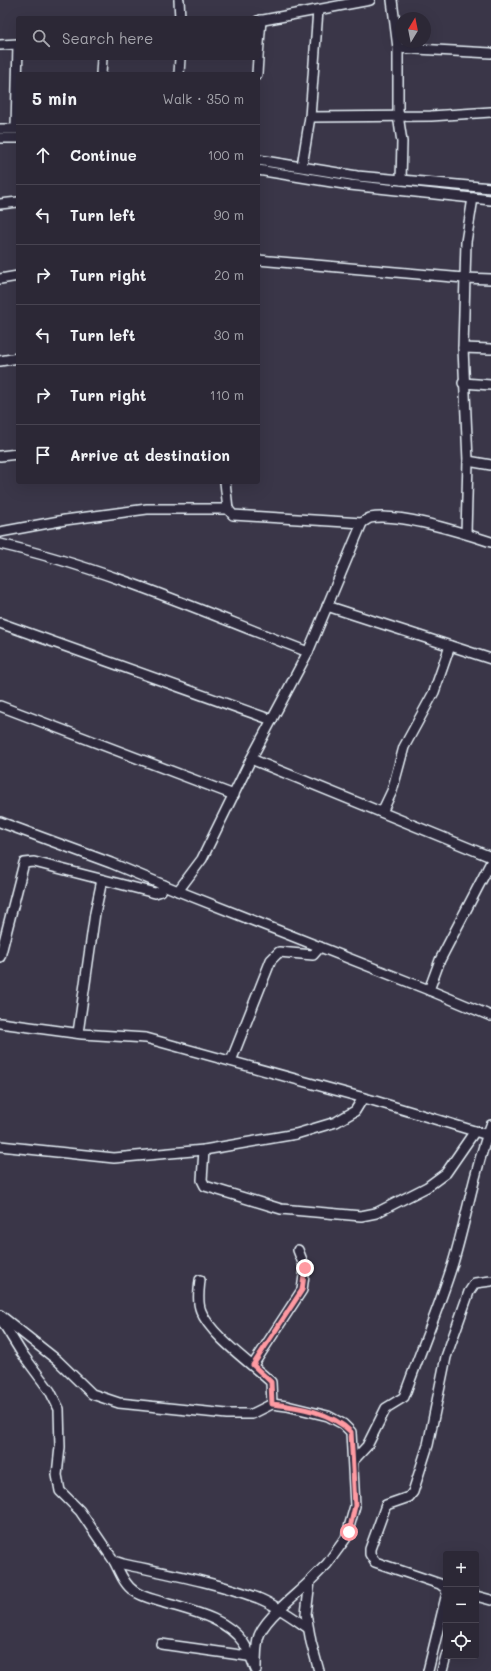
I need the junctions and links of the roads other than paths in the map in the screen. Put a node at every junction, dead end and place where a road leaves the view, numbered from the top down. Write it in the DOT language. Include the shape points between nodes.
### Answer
graph roads {
  1 [pos="179,0"];
  2 [pos="370,0"];
  3 [pos="392,0"];
  4 [pos="318,10"];
  5 [pos="180,16"];
  6 [pos="260,21"];
  7 [pos="395,24"];
  8 [pos="16,44"];
  9 [pos="0,45"];
  10 [pos="398,48"];
  11 [pos="491,53"];
  12 [pos="18,60"];
  13 [pos="102,60"];
  14 [pos="180,60"];
  15 [pos="258,60"];
  16 [pos="18,72"];
  17 [pos="101,72"];
  18 [pos="179,72"];
  19 [pos="256,72"];
  20 [pos="491,112"];
  21 [pos="398,115"];
  22 [pos="310,117"];
  23 [pos="16,128"];
  24 [pos="0,129"];
  25 [pos="0,138"];
  26 [pos="16,138"];
  27 [pos="260,160"];
  28 [pos="302,166"];
  29 [pos="260,170"];
  30 [pos="401,180"];
  31 [pos="491,188"];
  32 [pos="473,198"];
  33 [pos="491,200"];
  34 [pos="16,202"];
  35 [pos="0,204"];
  36 [pos="260,260"];
  37 [pos="16,276"];
  38 [pos="464,278"];
  39 [pos="0,279"];
  40 [pos="491,279"];
  41 [pos="463,348"];
  42 [pos="491,349"];
  43 [pos="16,358"];
  44 [pos="0,361"];
  45 [pos="463,383"];
  46 [pos="491,384"];
  47 [pos="16,454"];
  48 [pos="0,456"];
  49 [pos="468,461"];
  50 [pos="491,465"];
  51 [pos="225,484"];
  52 [pos="228,509"];
  53 [pos="362,523"];
  54 [pos="0,532"];
  55 [pos="466,534"];
  56 [pos="491,542"];
  57 [pos="0,544"];
  58 [pos="327,606"];
  59 [pos="0,623"];
  60 [pos="450,646"];
  61 [pos="308,652"];
  62 [pos="491,659"];
  63 [pos="0,706"];
  64 [pos="272,720"];
  65 [pos="251,760"];
  66 [pos="234,795"];
  67 [pos="382,812"];
  68 [pos="0,822"];
  69 [pos="491,857"];
  70 [pos="491,862"];
  71 [pos="102,880"];
  72 [pos="164,885"];
  73 [pos="178,892"];
  74 [pos="320,947"];
  75 [pos="0,957"];
  76 [pos="429,990"];
  77 [pos="491,1016"];
  78 [pos="0,1022"];
  79 [pos="78,1033"];
  80 [pos="231,1061"];
  81 [pos="363,1098"];
  82 [pos="491,1125"];
  83 [pos="475,1131"];
  84 [pos="489,1135"];
  85 [pos="0,1146"];
  86 [pos="204,1150"];
  87 [pos="298,1250"];
  88 [pos="200,1280"];
  89 [pos="491,1282"];
  90 [pos="0,1316"];
  91 [pos="253,1365"];
  92 [pos="272,1404"];
  93 [pos="353,1461"];
  94 [pos="114,1561"];
  95 [pos="310,1581"];
  96 [pos="443,1587"];
  97 [pos="479,1597"];
  98 [pos="491,1600"];
  99 [pos="443,1609"];
  100 [pos="280,1610"];
  101 [pos="308,1628"];
  102 [pos="161,1644"];
  103 [pos="253,1656"];
  104 [pos="445,1659"];
  105 [pos="256,1671"];
  106 [pos="320,1671"];
  107 [pos="428,1671"];
  108 [pos="442,1671"];
  1 -- 5 [label="street"];
  2 -- 4 [label="street"];
  3 -- 7 [label="street"];
  4 -- 6 [label="street"];
  4 -- 22 [label="street"];
  8 -- 9 [label="street"];
  10 -- 11 [label="street"];
  10 -- 21 [label="street"];
  12 -- 16 [label="street"];
  13 -- 17 [label="street"];
  14 -- 18 [label="street"];
  15 -- 19 [label="street"];
  20 -- 21 [label="street" via="431,116"];
  21 -- 22 [label="street"];
  21 -- 30 [label="street" via="402,142"];
  22 -- 28 [label="street"];
  23 -- 24 [label="street"];
  25 -- 26 [label="street"];
  27 -- 28 [label="street"];
  28 -- 30 [label="street" via="357,176"];
  29 -- 32 [label="street" via="350,185"];
  30 -- 31 [label="street"];
  32 -- 33 [label="street"];
  32 -- 38 [label="street" via="466,242"];
  34 -- 35 [label="street"];
  36 -- 38 [label="street"];
  37 -- 39 [label="street"];
  38 -- 40 [label="street"];
  38 -- 41 [label="street"];
  41 -- 42 [label="street"];
  41 -- 45 [label="street"];
  43 -- 44 [label="street"];
  45 -- 46 [label="street"];
  45 -- 49 [label="street"];
  47 -- 48 [label="street"];
  49 -- 50 [label="street"];
  49 -- 55 [label="street"];
  51 -- 52 [label="street"];
  52 -- 53 [label="street" via="233,516"];
  52 -- 54 [label="street" via="147,509"];
  53 -- 55 [label="street" via="368,518 395,518"];
  53 -- 58 [label="street"];
  55 -- 56 [label="street"];
  57 -- 61 [label="street" via="107,574"];
  58 -- 60 [label="street"];
  58 -- 61 [label="street"];
  59 -- 64 [label="street"];
  60 -- 62 [label="street"];
  60 -- 67 [label="street" via="434,692 404,747 392,791"];
  61 -- 64 [label="street"];
  63 -- 66 [label="street"];
  64 -- 65 [label="street"];
  65 -- 66 [label="street"];
  65 -- 67 [label="street"];
  66 -- 73 [label="street" via="202,859"];
  67 -- 69 [label="street"];
  68 -- 72 [label="street"];
  70 -- 76 [label="street" via="440,960"];
  71 -- 72 [label="street" via="155,893 161,891"];
  71 -- 75 [label="street" via="34,862 24,863"];
  71 -- 79 [label="street"];
  72 -- 73 [label="street"];
  73 -- 74 [label="street"];
  74 -- 76 [label="street"];
  74 -- 80 [label="street" via="313,955 279,952 271,960"];
  76 -- 77 [label="street"];
  78 -- 79 [label="street"];
  79 -- 80 [label="street" via="146,1038"];
  80 -- 81 [label="street"];
  81 -- 83 [label="street"];
  81 -- 86 [label="street" via="355,1111 336,1122 296,1134"];
  82 -- 84 [label="street"];
  83 -- 84 [label="street"];
  83 -- 86 [label="street" via="446,1173 427,1187 376,1213 361,1216 281,1209 205,1186 202,1180"];
  84 -- 93 [label="street" via="452,1264 404,1397 386,1408 367,1446"];
  85 -- 86 [label="street" via="114,1158"];
  87 -- 91 [label="street" via="305,1268 302,1290"];
  88 -- 91 [label="street" via="200,1310 206,1321"];
  89 -- 96 [label="street" via="475,1283 469,1292 446,1357 428,1445 413,1492 409,1497 386,1505 370,1549 372,1559 380,1564"];
  90 -- 92 [label="street" via="57,1360 92,1394 119,1403 227,1414 252,1414"];
  90 -- 94 [label="street" via="21,1352 50,1391 59,1409 60,1447 57,1475 60,1490 80,1511"];
  91 -- 92 [label="street" via="271,1382"];
  92 -- 93 [label="street" via="328,1416 343,1424 351,1432"];
  93 -- 95 [label="street" via="355,1506 349,1532 327,1564"];
  94 -- 100 [label="street" via="198,1580 259,1598"];
  94 -- 103 [label="street" via="134,1591 219,1622 236,1635"];
  95 -- 100 [label="street"];
  95 -- 101 [label="street" via="306,1614"];
  97 -- 98 [label="street"];
  99 -- 107 [label="street"];
  100 -- 101 [label="street"];
  100 -- 103 [label="street" via="262,1629"];
  101 -- 106 [label="street"];
  102 -- 103 [label="street"];
  103 -- 105 [label="street"];
  104 -- 108 [label="street"];
}
